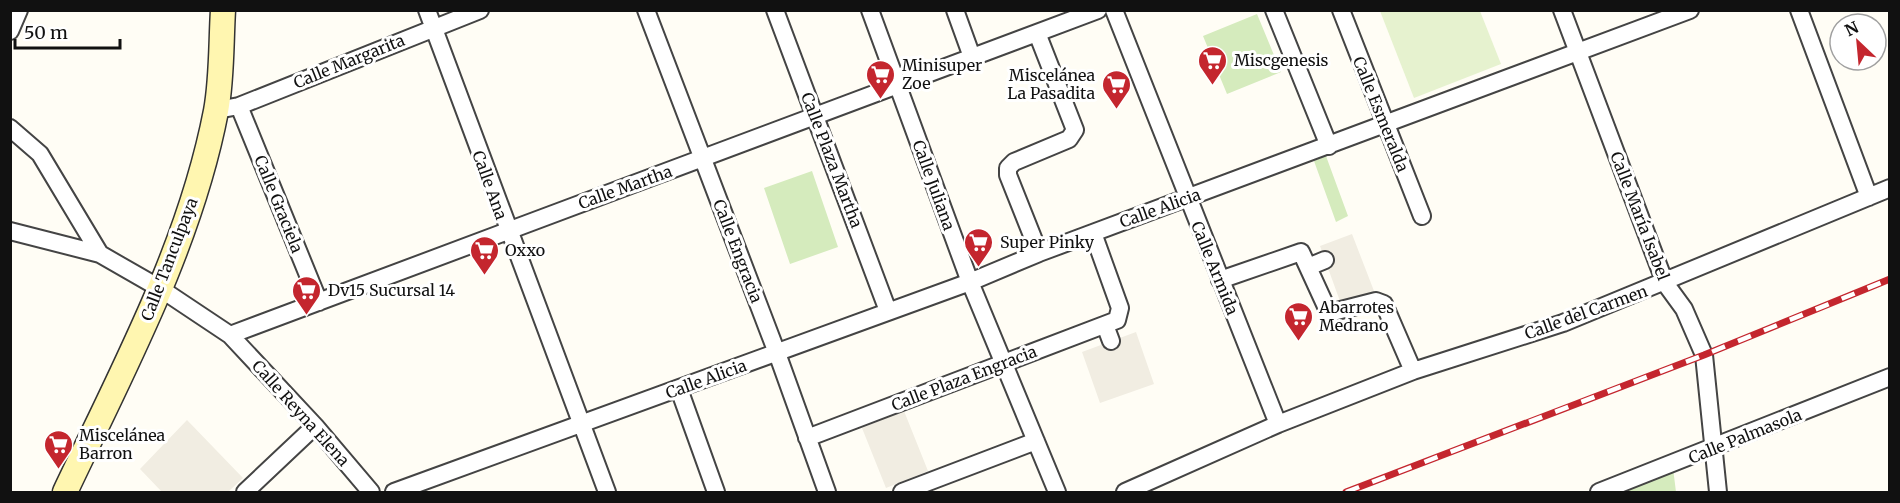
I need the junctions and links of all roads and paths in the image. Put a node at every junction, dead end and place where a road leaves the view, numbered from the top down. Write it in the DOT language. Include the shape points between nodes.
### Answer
graph roads {
  1 [pos="19,10"];
  2 [pos="223,10"];
  3 [pos="427,10"];
  4 [pos="480,10"];
  5 [pos="646,10"];
  6 [pos="775,10"];
  7 [pos="870,10"];
  8 [pos="955,10"];
  9 [pos="1098,10"];
  10 [pos="1114,10"];
  11 [pos="1274,10"];
  12 [pos="1341,10"];
  13 [pos="1562,10"];
  14 [pos="1690,10"];
  15 [pos="1800,10"];
  16 [pos="433,27"];
  17 [pos="10,31"];
  18 [pos="1037,33"];
  19 [pos="1578,54"];
  20 [pos="972,57"];
  21 [pos="897,85"];
  22 [pos="228,108"];
  23 [pos="815,116"];
  24 [pos="1385,124"];
  25 [pos="10,128"];
  26 [pos="1329,146"];
  27 [pos="702,159"];
  28 [pos="1890,188"];
  29 [pos="1869,197"];
  30 [pos="1187,198"];
  31 [pos="1422,216"];
  32 [pos="10,231"];
  33 [pos="507,231"];
  34 [pos="1093,233"];
  35 [pos="1039,253"];
  36 [pos="100,254"];
  37 [pos="1325,260"];
  38 [pos="1308,267"];
  39 [pos="1220,280"];
  40 [pos="970,282"];
  41 [pos="1665,283"];
  42 [pos="161,289"];
  43 [pos="319,302"];
  44 [pos="888,310"];
  45 [pos="1105,325"];
  46 [pos="230,335"];
  47 [pos="1111,341"];
  48 [pos="777,353"];
  49 [pos="1004,362"];
  50 [pos="1412,372"];
  51 [pos="1890,377"];
  52 [pos="679,389"];
  53 [pos="584,424"];
  54 [pos="1278,424"];
  55 [pos="315,426"];
  56 [pos="807,438"];
  57 [pos="1036,441"];
  58 [pos="1715,448"];
  59 [pos="64,492"];
  60 [pos="245,492"];
  61 [pos="372,492"];
  62 [pos="394,492"];
  63 [pos="607,492"];
  64 [pos="716,492"];
  65 [pos="827,492"];
  66 [pos="902,492"];
  67 [pos="1057,492"];
  68 [pos="1125,492"];
  69 [pos="1599,492"];
  70 [pos="1718,492"];
  1 -- 17 [label="street"];
  2 -- 22 [label="street, Calle Tanculpaya"];
  3 -- 16 [label="street, Calle Ana"];
  4 -- 16 [label="street, Calle Margarita"];
  5 -- 27 [label="street, Calle Engracia"];
  6 -- 23 [label="street, Calle Plaza Martha"];
  7 -- 21 [label="street, Calle Juliana"];
  8 -- 20 [label="street"];
  9 -- 18 [label="street, Calle Martha"];
  10 -- 30 [label="street, Calle Armida"];
  11 -- 26 [label="street"];
  12 -- 24 [label="street, Calle Esmeralda"];
  13 -- 19 [label="street, Calle María Isabel"];
  14 -- 19 [label="street, Calle Alicia"];
  15 -- 29 [label="street"];
  16 -- 22 [label="street, Calle Margarita"];
  16 -- 33 [label="street, Calle Ana"];
  18 -- 20 [label="street, Calle Martha"];
  18 -- 35 [label="street" via="1075,130 1069,139 1008,168"];
  19 -- 24 [label="street, Calle Alicia"];
  19 -- 41 [label="street, Calle María Isabel"];
  20 -- 21 [label="street, Calle Martha"];
  21 -- 23 [label="street, Calle Martha"];
  21 -- 40 [label="street, Calle Juliana"];
  22 -- 42 [label="street, Calle Tanculpaya"];
  22 -- 43 [label="street, Calle Graciela"];
  23 -- 27 [label="street, Calle Martha"];
  23 -- 44 [label="street, Calle Plaza Martha"];
  24 -- 26 [label="street, Calle Alicia"];
  24 -- 31 [label="street, Calle Esmeralda"];
  25 -- 36 [label="street" via="40,154"];
  26 -- 30 [label="street, Calle Alicia"];
  27 -- 33 [label="street, Calle Martha"];
  27 -- 48 [label="street, Calle Engracia"];
  28 -- 29 [label="street, Calle del Carmen"];
  29 -- 41 [label="street, Calle del Carmen"];
  30 -- 34 [label="street, Calle Alicia"];
  30 -- 39 [label="street, Calle Armida"];
  32 -- 36 [label="street"];
  33 -- 43 [label="street, Calle Martha"];
  33 -- 53 [label="street, Calle Ana"];
  34 -- 35 [label="street, Calle Alicia"];
  34 -- 45 [label="street, Calle Plaza Engracia" via="1120,308 1120,316"];
  35 -- 40 [label="street, Calle Alicia"];
  36 -- 42 [label="street"];
  37 -- 38 [label="street"];
  38 -- 39 [label="street" via="1301,252"];
  38 -- 50 [label="street" via="1329,313 1376,301 1384,304"];
  39 -- 54 [label="street, Calle Armida"];
  40 -- 44 [label="street, Calle Alicia"];
  40 -- 49 [label="street, Calle Juliana"];
  41 -- 50 [label="street, Calle del Carmen" via="1563,323"];
  41 -- 58 [label="street, Calle María Isabel" via="1684,309 1704,355"];
  42 -- 46 [label="street"];
  42 -- 59 [label="street, Calle Tanculpaya"];
  43 -- 46 [label="street, Calle Martha"];
  44 -- 48 [label="street, Calle Alicia"];
  45 -- 47 [label="street"];
  45 -- 49 [label="street, Calle Plaza Engracia"];
  46 -- 55 [label="street, Calle Reyna Elena"];
  48 -- 52 [label="street, Calle Alicia"];
  48 -- 56 [label="street, Calle Engracia"];
  49 -- 56 [label="street, Calle Plaza Engracia"];
  49 -- 57 [label="street, Calle Juliana"];
  50 -- 54 [label="street, Calle del Carmen"];
  51 -- 58 [label="street, Calle Palmasola"];
  52 -- 53 [label="street, Calle Alicia"];
  52 -- 64 [label="street"];
  53 -- 62 [label="street, Calle Alicia"];
  53 -- 63 [label="street, Calle Ana"];
  54 -- 68 [label="street, Calle del Carmen"];
  55 -- 60 [label="street"];
  55 -- 61 [label="street, Calle Reyna Elena"];
  56 -- 65 [label="street, Calle Engracia"];
  57 -- 66 [label="street"];
  57 -- 67 [label="street, Calle Juliana"];
  58 -- 69 [label="street, Calle Palmasola"];
  58 -- 70 [label="street, Calle María Isabel"];
}
